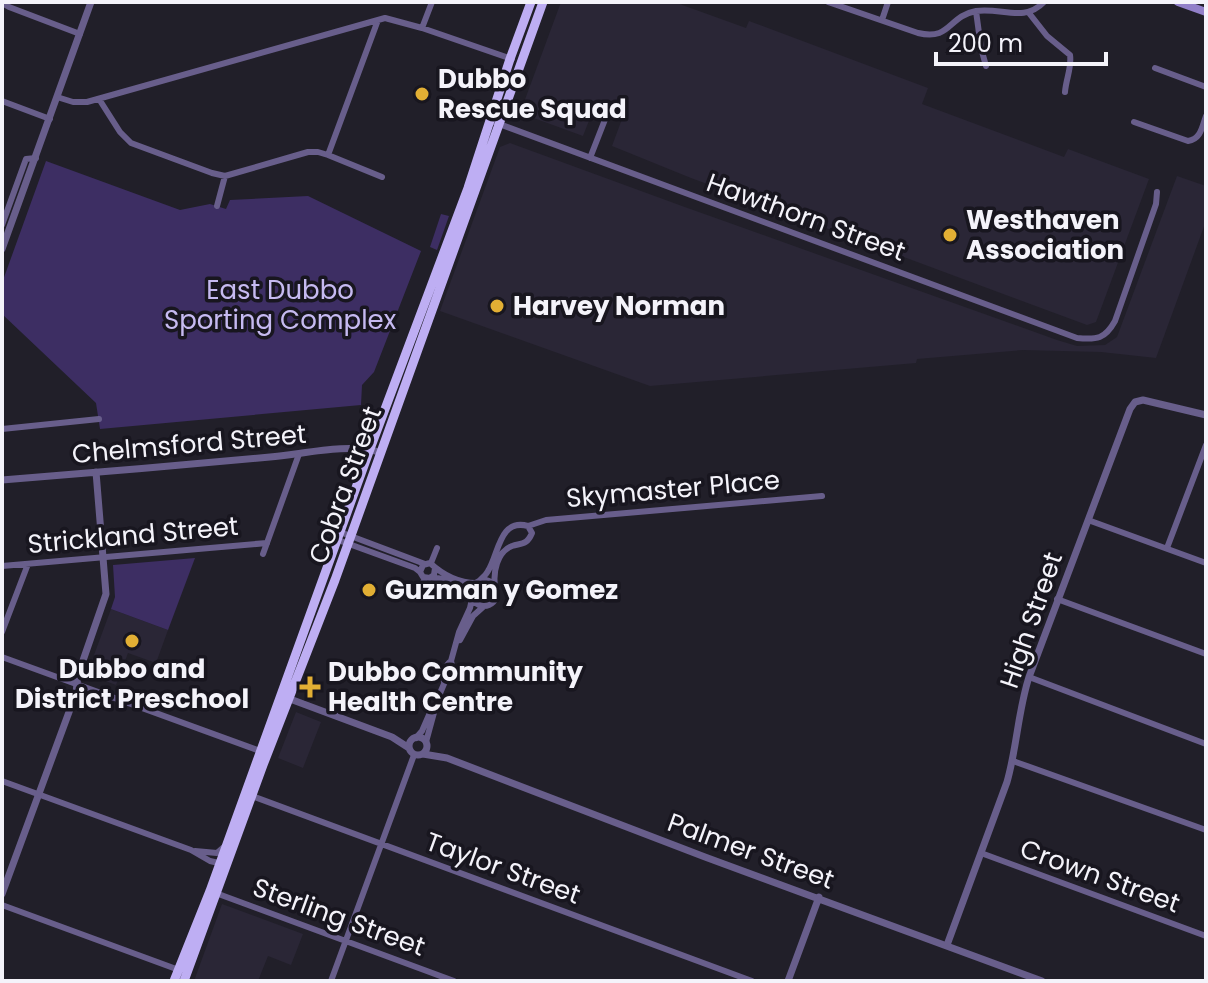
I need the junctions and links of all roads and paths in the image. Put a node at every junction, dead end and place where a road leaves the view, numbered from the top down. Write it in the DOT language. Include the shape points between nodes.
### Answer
graph roads {
  1 [pos="91,2"];
  2 [pos="432,2"];
  3 [pos="531,2"];
  4 [pos="543,2"];
  5 [pos="828,2"];
  6 [pos="888,2"];
  7 [pos="1044,2"];
  8 [pos="1178,2"];
  9 [pos="2,3"];
  10 [pos="976,11"];
  11 [pos="1206,12"];
  12 [pos="1029,13"];
  13 [pos="378,20"];
  14 [pos="882,20"];
  15 [pos="422,28"];
  16 [pos="80,34"];
  17 [pos="1077,49"];
  18 [pos="1070,55"];
  19 [pos="523,57"];
  20 [pos="510,59"];
  21 [pos="986,66"];
  22 [pos="1155,68"];
  23 [pos="1206,87"];
  24 [pos="1065,92"];
  25 [pos="57,97"];
  26 [pos="99,99"];
  27 [pos="2,101"];
  28 [pos="1206,116"];
  29 [pos="606,117"];
  30 [pos="50,119"];
  31 [pos="1134,122"];
  32 [pos="495,123"];
  33 [pos="328,155"];
  34 [pos="36,158"];
  35 [pos="590,158"];
  36 [pos="225,176"];
  37 [pos="382,177"];
  38 [pos="1157,192"];
  39 [pos="217,206"];
  40 [pos="2,225"];
  41 [pos="2,249"];
  42 [pos="1206,415"];
  43 [pos="99,419"];
  44 [pos="2,429"];
  45 [pos="1206,445"];
  46 [pos="374,450"];
  47 [pos="299,454"];
  48 [pos="96,472"];
  49 [pos="2,480"];
  50 [pos="822,496"];
  51 [pos="1088,520"];
  52 [pos="528,526"];
  53 [pos="344,538"];
  54 [pos="267,543"];
  55 [pos="437,548"];
  56 [pos="1167,548"];
  57 [pos="263,554"];
  58 [pos="104,557"];
  59 [pos="1206,563"];
  60 [pos="28,564"];
  61 [pos="430,565"];
  62 [pos="2,566"];
  63 [pos="425,576"];
  64 [pos="478,582"];
  65 [pos="495,586"];
  66 [pos="419,592"];
  67 [pos="471,598"];
  68 [pos="1057,599"];
  69 [pos="485,606"];
  70 [pos="2,632"];
  71 [pos="458,643"];
  72 [pos="1206,654"];
  73 [pos="2,657"];
  74 [pos="1029,677"];
  75 [pos="77,684"];
  76 [pos="438,698"];
  77 [pos="290,699"];
  78 [pos="278,714"];
  79 [pos="427,743"];
  80 [pos="1206,744"];
  81 [pos="415,747"];
  82 [pos="260,751"];
  83 [pos="447,758"];
  84 [pos="1013,761"];
  85 [pos="263,765"];
  86 [pos="2,781"];
  87 [pos="38,794"];
  88 [pos="252,796"];
  89 [pos="242,804"];
  90 [pos="1206,830"];
  91 [pos="231,844"];
  92 [pos="381,844"];
  93 [pos="191,850"];
  94 [pos="981,853"];
  95 [pos="219,864"];
  96 [pos="213,892"];
  97 [pos="2,894"];
  98 [pos="819,897"];
  99 [pos="2,905"];
  100 [pos="1206,936"];
  101 [pos="346,941"];
  102 [pos="947,945"];
  103 [pos="183,975"];
  104 [pos="174,981"];
  105 [pos="331,981"];
  106 [pos="454,981"];
  107 [pos="752,981"];
  108 [pos="788,981"];
  109 [pos="1042,981"];
  1 -- 16 [label="street"];
  2 -- 15 [label="street"];
  3 -- 20 [label="highway, Cobra Street"];
  4 -- 19 [label="highway, Cobra Street"];
  5 -- 14 [label="street"];
  6 -- 14 [label="street"];
  7 -- 12 [label="street"];
  8 -- 11 [label="main road"];
  9 -- 16 [label="street"];
  10 -- 12 [label="street"];
  10 -- 14 [label="street" via="932,35"];
  10 -- 21 [label="street"];
  12 -- 18 [label="street"];
  13 -- 15 [label="street"];
  13 -- 26 [label="street"];
  13 -- 33 [label="street"];
  15 -- 20 [label="street"];
  16 -- 25 [label="street"];
  17 -- 18 [label="street"];
  18 -- 24 [label="street"];
  19 -- 20 [label="street"];
  19 -- 32 [label="highway, Cobra Street"];
  20 -- 32 [label="highway, Cobra Street"];
  22 -- 23 [label="street"];
  25 -- 26 [label="street" via="73,102"];
  25 -- 30 [label="street"];
  26 -- 36 [label="street" via="131,143"];
  27 -- 30 [label="street"];
  28 -- 31 [label="street" via="1195,144"];
  29 -- 35 [label="street"];
  30 -- 34 [label="street"];
  32 -- 35 [label="street, Hawthorn Street"];
  32 -- 46 [label="highway, Cobra Street"];
  33 -- 36 [label="street" via="308,152"];
  33 -- 37 [label="street"];
  34 -- 40 [label="street" via="26,159"];
  34 -- 41 [label="street"];
  35 -- 38 [label="street, Hawthorn Street" via="1069,336 1096,339 1115,321"];
  36 -- 39 [label="street"];
  42 -- 51 [label="street, High Street" via="1135,402"];
  43 -- 44 [label="street"];
  45 -- 56 [label="street"];
  46 -- 47 [label="street, Chelmsford Street"];
  46 -- 53 [label="highway, Cobra Street"];
  47 -- 48 [label="street, Chelmsford Street"];
  47 -- 54 [label="street"];
  48 -- 49 [label="street, Chelmsford Street"];
  48 -- 58 [label="street"];
  50 -- 52 [label="street, Skymaster Place" via="546,520"];
  51 -- 56 [label="street"];
  51 -- 68 [label="street, High Street"];
  52 -- 64 [label="street" via="516,525 506,532"];
  52 -- 65 [label="street" via="528,541 500,558"];
  53 -- 61 [label="street"];
  53 -- 63 [label="street"];
  53 -- 77 [label="highway, Cobra Street"];
  53 -- 78 [label="highway, Cobra Street"];
  54 -- 57 [label="street"];
  54 -- 58 [label="street, Strickland Street"];
  55 -- 61 [label="street"];
  56 -- 59 [label="street"];
  58 -- 60 [label="street, Strickland Street"];
  58 -- 75 [label="street" via="106,594"];
  60 -- 62 [label="street, Strickland Street"];
  60 -- 70 [label="street"];
  61 -- 63 [label="street" via="421,567"];
  61 -- 63 [label="street" via="434,575"];
  61 -- 64 [label="street" via="459,581"];
  63 -- 66 [label="street"];
  63 -- 67 [label="street" via="457,585"];
  64 -- 65 [label="street" via="488,580"];
  64 -- 67 [label="street"];
  65 -- 69 [label="street" via="495,600"];
  67 -- 69 [label="street"];
  67 -- 71 [label="street"];
  68 -- 72 [label="street"];
  68 -- 74 [label="street, High Street"];
  69 -- 71 [label="street"];
  71 -- 76 [label="street"];
  73 -- 75 [label="street"];
  74 -- 80 [label="street"];
  74 -- 84 [label="street, High Street"];
  75 -- 82 [label="street"];
  75 -- 87 [label="street"];
  76 -- 79 [label="street"];
  76 -- 81 [label="street"];
  77 -- 78 [label="highway" via="281,703"];
  77 -- 81 [label="street, Palmer Street"];
  78 -- 82 [label="highway, Cobra Street"];
  78 -- 85 [label="highway, Cobra Street"];
  79 -- 81 [label="street, Palmer Street" via="423,739"];
  79 -- 81 [label="street" via="427,749"];
  79 -- 83 [label="street, Palmer Street"];
  81 -- 83 [label="street, Palmer Street"];
  81 -- 92 [label="street"];
  82 -- 85 [label="highway"];
  82 -- 89 [label="highway, Cobra Street"];
  83 -- 98 [label="street, Palmer Street"];
  84 -- 90 [label="street"];
  84 -- 94 [label="street, High Street"];
  85 -- 88 [label="highway, Cobra Street"];
  86 -- 87 [label="street"];
  87 -- 93 [label="street"];
  87 -- 97 [label="street"];
  88 -- 89 [label="street"];
  88 -- 91 [label="highway, Cobra Street"];
  88 -- 92 [label="street, Taylor Street"];
  89 -- 91 [label="highway, Cobra Street"];
  91 -- 93 [label="street" via="217,853"];
  91 -- 95 [label="highway, Cobra Street"];
  91 -- 96 [label="highway, Cobra Street"];
  92 -- 101 [label="street"];
  92 -- 107 [label="street, Taylor Street"];
  93 -- 95 [label="street"];
  94 -- 100 [label="street, Crown Street"];
  94 -- 102 [label="street, High Street"];
  95 -- 96 [label="highway, Cobra Street"];
  96 -- 101 [label="street, Sterling Street"];
  96 -- 103 [label="highway, Cobra Street"];
  98 -- 102 [label="street, Palmer Street"];
  98 -- 108 [label="street"];
  99 -- 103 [label="street"];
  101 -- 105 [label="street"];
  101 -- 106 [label="street, Sterling Street"];
  102 -- 109 [label="street, Palmer Street"];
  103 -- 104 [label="highway, Cobra Street"];
}
